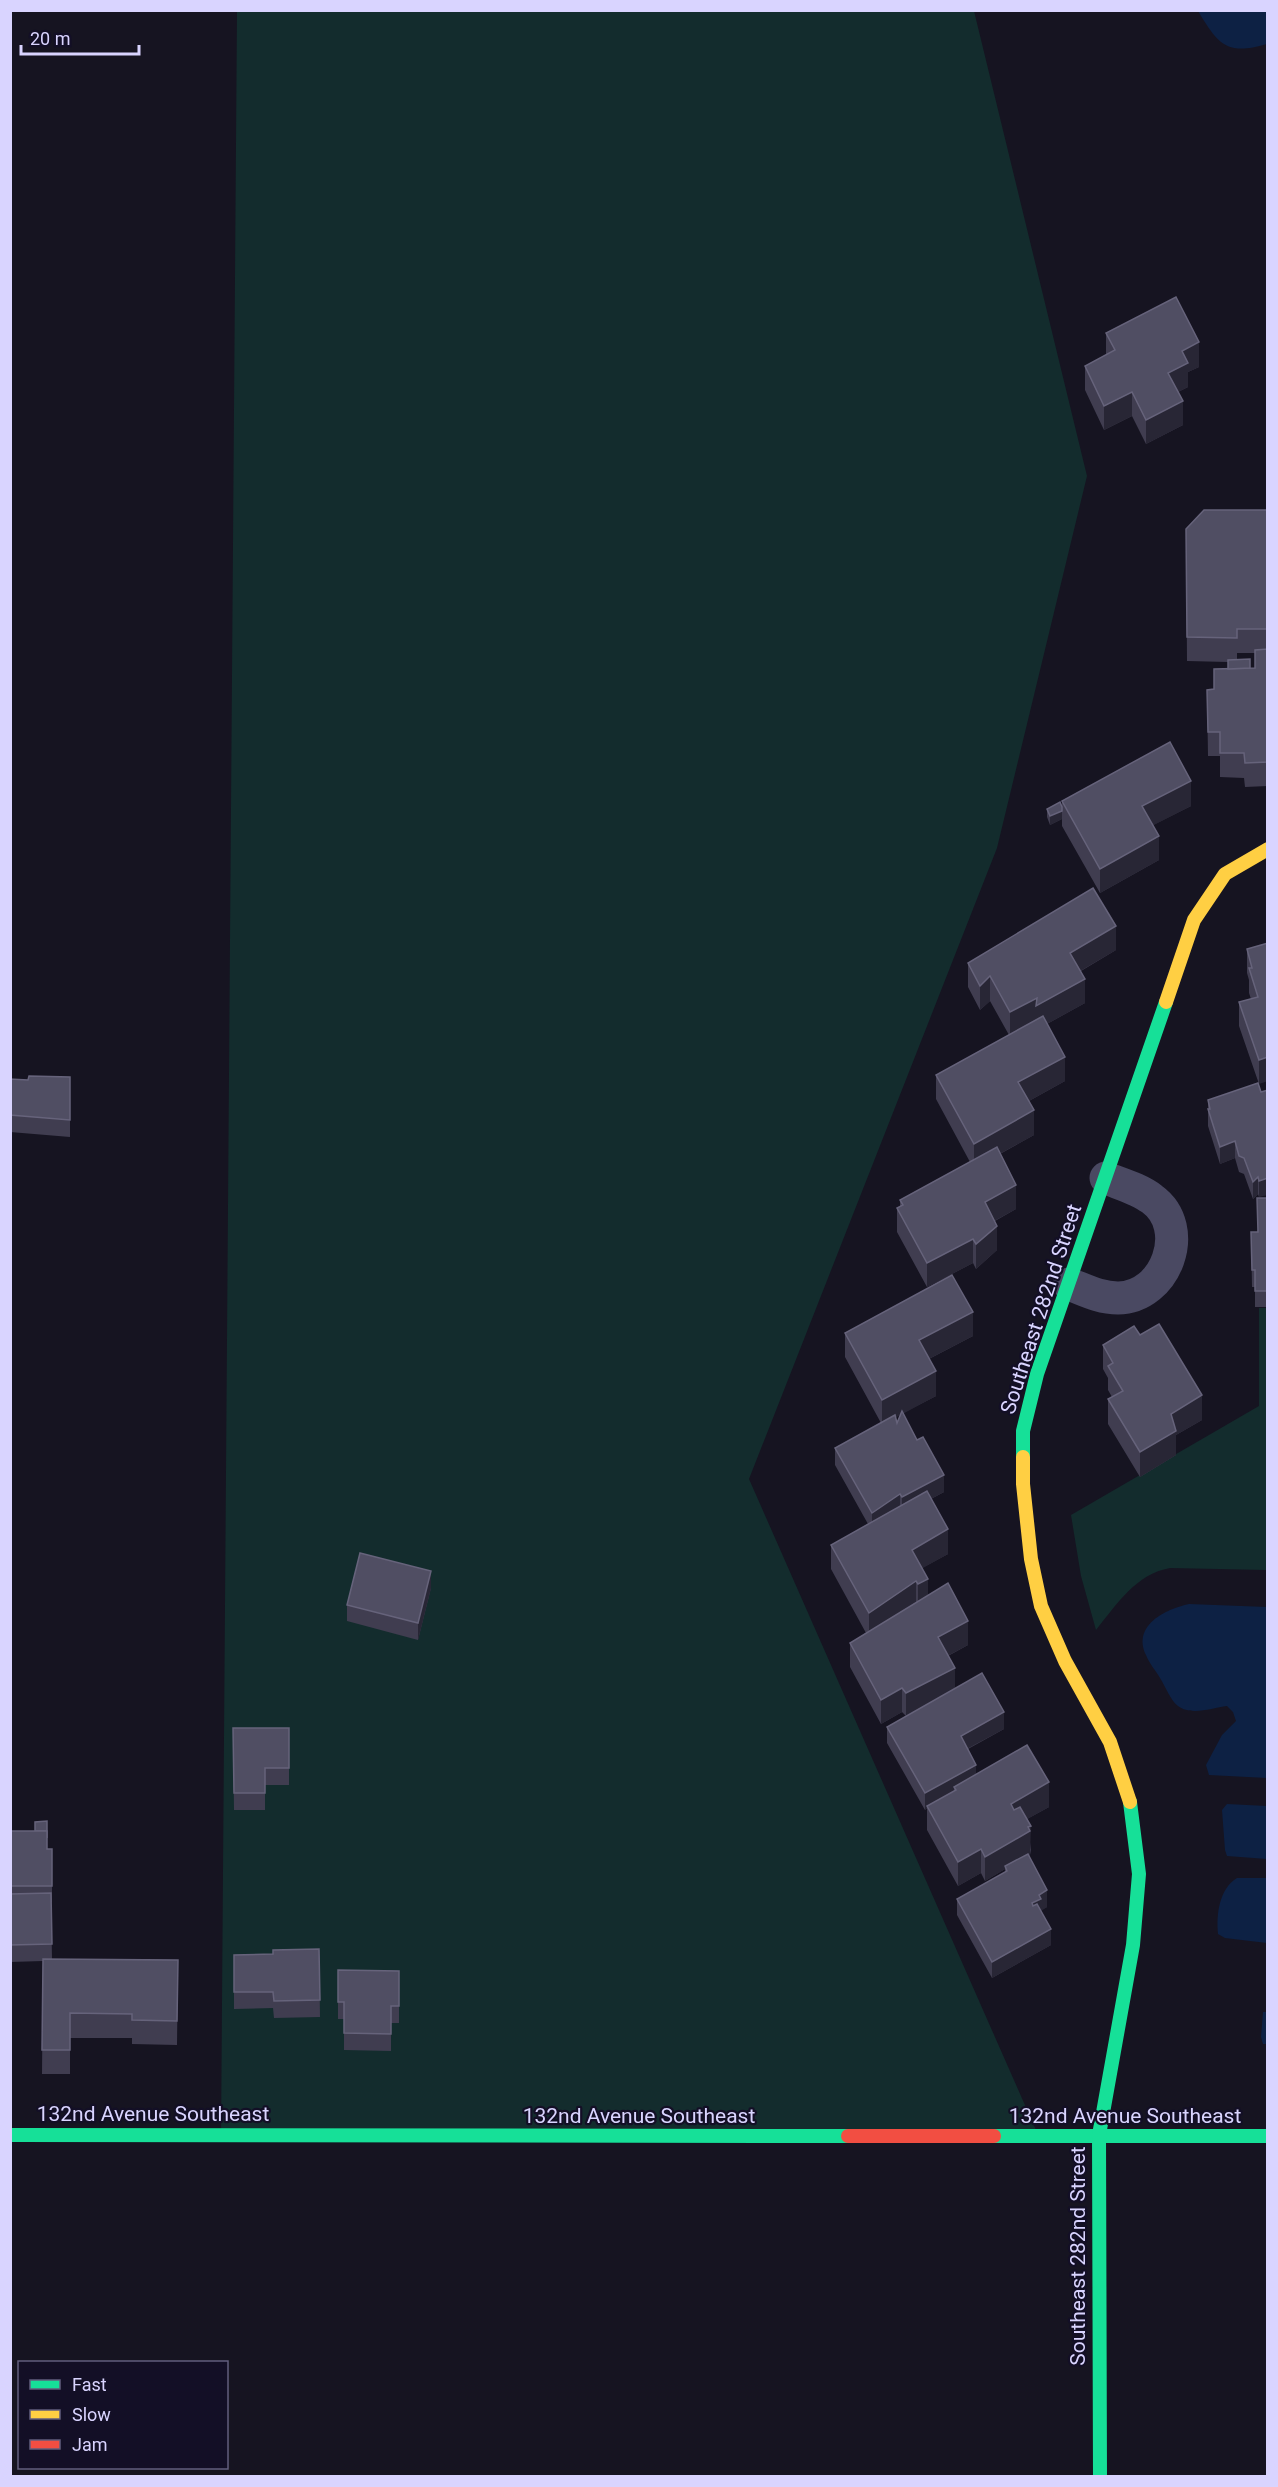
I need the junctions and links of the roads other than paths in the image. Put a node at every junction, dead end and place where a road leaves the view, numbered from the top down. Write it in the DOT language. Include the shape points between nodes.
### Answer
graph roads {
  1 [pos="1268,849"];
  2 [pos="1106,1178"];
  3 [pos="1069,1284"];
  4 [pos="10,2135"];
  5 [pos="1099,2135"];
  6 [pos="1268,2136"];
  7 [pos="1100,2476"];
  1 -- 2 [label="street, Southeast 282nd Street" via="1225,874 1194,920"];
  2 -- 3 [label="street, Southeast 282nd Street"];
  2 -- 3 [label="street" via="1154,1200 1167,1217 1172,1239 1169,1261 1158,1280 1140,1293 1119,1299"];
  3 -- 5 [label="street, Southeast 282nd Street" via="1037,1374 1023,1431 1023,1484 1041,1606 1065,1661 1110,1742 1129,1797 1139,1874 1133,1945"];
  4 -- 5 [label="street, 132nd Avenue Southeast"];
  5 -- 6 [label="street, 132nd Avenue Southeast"];
  5 -- 7 [label="street, Southeast 282nd Street"];
}
